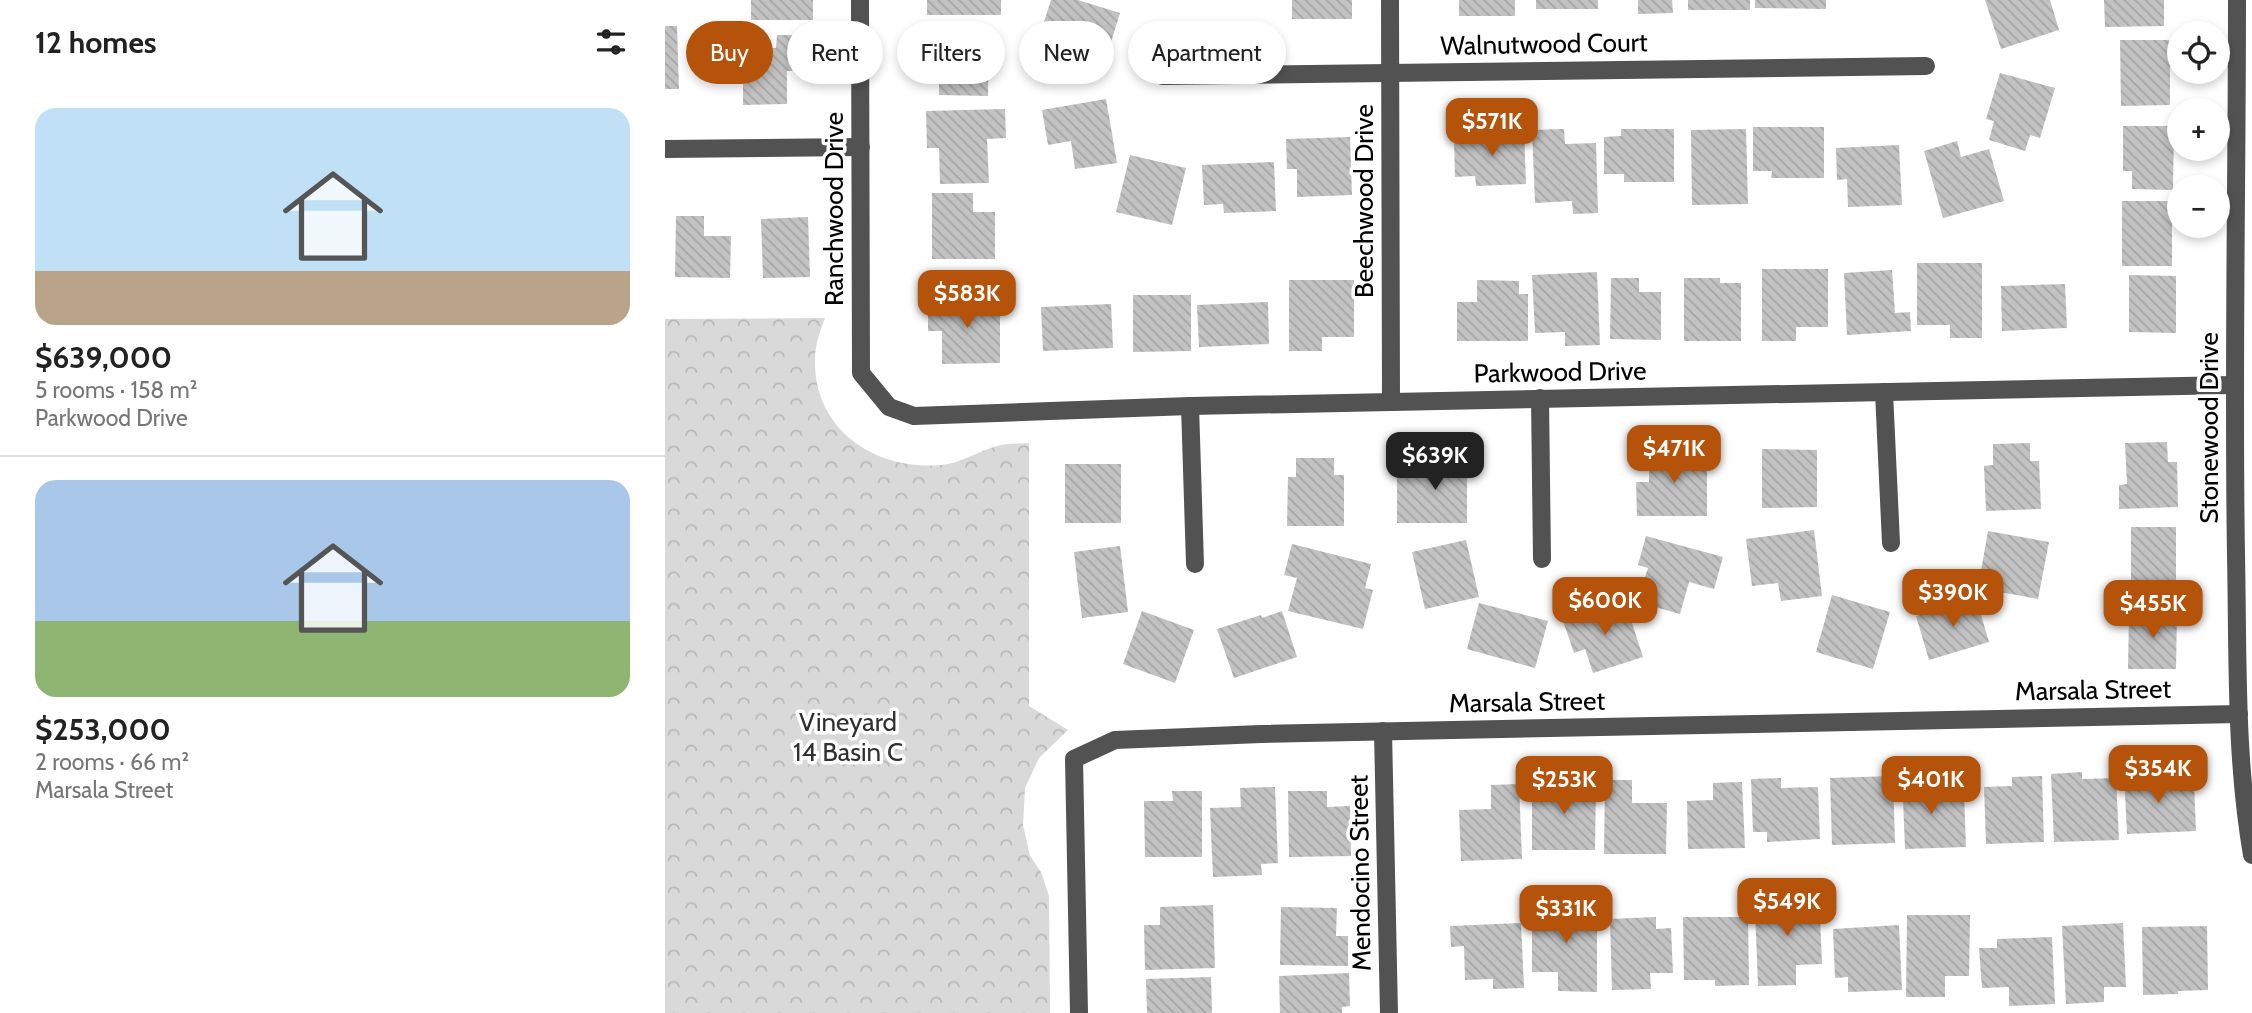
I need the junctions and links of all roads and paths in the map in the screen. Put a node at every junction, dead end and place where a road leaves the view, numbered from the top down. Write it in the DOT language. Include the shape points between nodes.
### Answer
graph roads {
  1 [pos="860,0"];
  2 [pos="1390,0"];
  3 [pos="2237,0"];
  4 [pos="2244,55"];
  5 [pos="1926,66"];
  6 [pos="1390,72"];
  7 [pos="1286,74"];
  8 [pos="861,147"];
  9 [pos="665,149"];
  10 [pos="2234,385"];
  11 [pos="1884,392"];
  12 [pos="1540,398"];
  13 [pos="1391,401"];
  14 [pos="1190,406"];
  15 [pos="889,407"];
  16 [pos="1891,543"];
  17 [pos="1542,559"];
  18 [pos="1195,564"];
  19 [pos="2243,703"];
  20 [pos="1383,731"];
  21 [pos="2252,855"];
  22 [pos="1079,1013"];
  23 [pos="1389,1013"];
  1 -- 8 [label="street, Ranchwood Drive"];
  2 -- 6 [label="street, Beechwood Drive"];
  3 -- 4 [label="street, Stonewood Drive"];
  4 -- 10 [label="street, Stonewood Drive"];
  5 -- 6 [label="street, Walnutwood Court"];
  6 -- 7 [label="street, Walnutwood Court"];
  6 -- 13 [label="street, Beechwood Drive"];
  8 -- 9 [label="street"];
  8 -- 15 [label="street, Ranchwood Drive" via="861,373"];
  10 -- 11 [label="street, Parkwood Drive"];
  10 -- 19 [label="street, Stonewood Drive"];
  11 -- 12 [label="street, Parkwood Drive"];
  11 -- 16 [label="street"];
  12 -- 13 [label="street, Parkwood Drive"];
  12 -- 17 [label="street"];
  13 -- 14 [label="street, Parkwood Drive"];
  14 -- 15 [label="street, Parkwood Drive" via="914,416"];
  14 -- 18 [label="street"];
  19 -- 20 [label="street, Marsala Street"];
  19 -- 21 [label="street, Stonewood Drive" via="2244,808"];
  20 -- 22 [label="street, Marsala Street" via="1115,740 1074,759"];
  20 -- 23 [label="street, Mendocino Street"];
}
